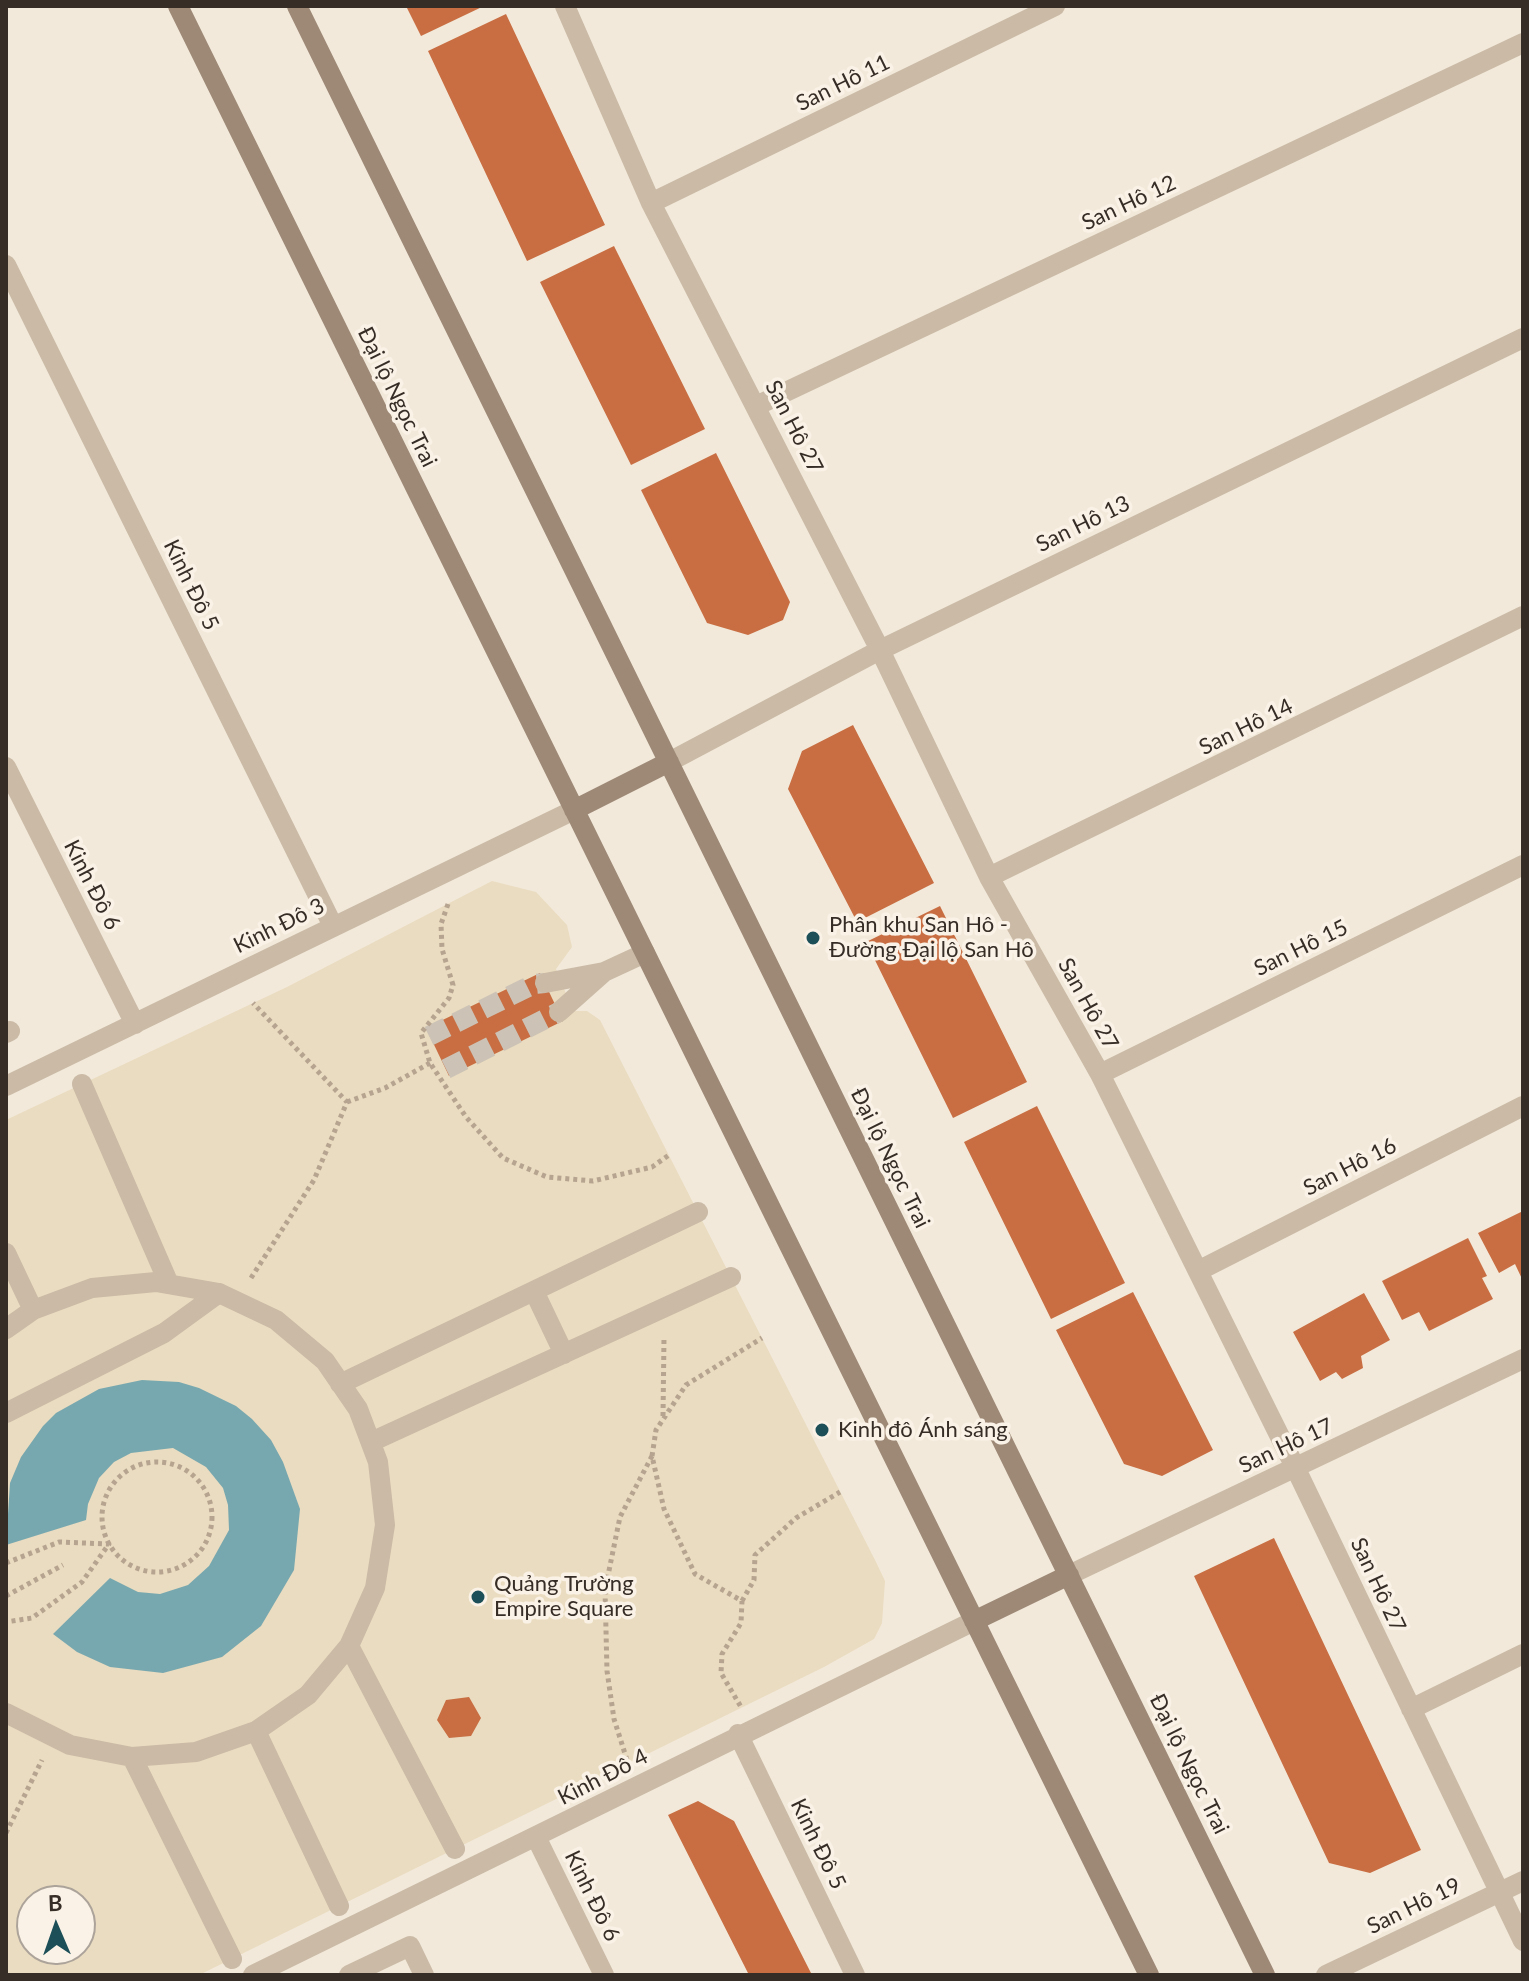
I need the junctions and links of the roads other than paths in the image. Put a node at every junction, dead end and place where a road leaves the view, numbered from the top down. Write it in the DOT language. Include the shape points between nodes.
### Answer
graph roads {
  1 [pos="178,6"];
  2 [pos="297,6"];
  3 [pos="565,6"];
  4 [pos="1055,6"];
  5 [pos="1523,43"];
  6 [pos="651,203"];
  7 [pos="6,265"];
  8 [pos="1523,338"];
  9 [pos="756,406"];
  10 [pos="1523,616"];
  11 [pos="880,650"];
  12 [pos="669,762"];
  13 [pos="6,767"];
  14 [pos="574,810"];
  15 [pos="1523,865"];
  16 [pos="989,877"];
  17 [pos="333,926"];
  18 [pos="645,953"];
  19 [pos="604,972"];
  20 [pos="545,983"];
  21 [pos="559,1012"];
  22 [pos="135,1024"];
  23 [pos="1100,1074"];
  24 [pos="82,1084"];
  25 [pos="6,1086"];
  26 [pos="1523,1106"];
  27 [pos="698,1212"];
  28 [pos="6,1253"];
  29 [pos="1198,1271"];
  30 [pos="731,1277"];
  31 [pos="169,1284"];
  32 [pos="534,1291"];
  33 [pos="227,1297"];
  34 [pos="33,1310"];
  35 [pos="6,1329"];
  36 [pos="564,1354"];
  37 [pos="1523,1359"];
  38 [pos="340,1384"];
  39 [pos="6,1413"];
  40 [pos="371,1442"];
  41 [pos="1296,1469"];
  42 [pos="1069,1575"];
  43 [pos="974,1621"];
  44 [pos="349,1646"];
  45 [pos="1523,1654"];
  46 [pos="1411,1709"];
  47 [pos="6,1713"];
  48 [pos="256,1731"];
  49 [pos="738,1734"];
  50 [pos="132,1757"];
  51 [pos="537,1839"];
  52 [pos="455,1849"];
  53 [pos="1523,1881"];
  54 [pos="1500,1892"];
  55 [pos="339,1906"];
  56 [pos="1523,1941"];
  57 [pos="232,1959"];
  58 [pos="253,1975"];
  59 [pos="349,1975"];
  60 [pos="424,1975"];
  61 [pos="604,1975"];
  62 [pos="855,1975"];
  63 [pos="1149,1975"];
  64 [pos="1265,1975"];
  65 [pos="1326,1975"];
  1 -- 14 [label="main road, Đại lộ Ngọc Trai"];
  2 -- 12 [label="main road, Đại lộ Ngọc Trai"];
  3 -- 6 [label="street, San Hô 27"];
  4 -- 6 [label="street, San Hô 11"];
  5 -- 9 [label="street, San Hô 12"];
  6 -- 9 [label="street, San Hô 27"];
  7 -- 17 [label="street, Kinh Đô 5"];
  8 -- 11 [label="street, San Hô 13"];
  9 -- 11 [label="street, San Hô 27"];
  10 -- 16 [label="street, San Hô 14"];
  11 -- 12 [label="street, San Hô 13"];
  11 -- 16 [label="street, San Hô 27"];
  12 -- 14 [label="main road"];
  12 -- 42 [label="main road, Đại lộ Ngọc Trai"];
  13 -- 22 [label="street, Kinh Đô 6"];
  14 -- 17 [label="street, Kinh Đô 3"];
  14 -- 18 [label="main road, Đại lộ Ngọc Trai"];
  15 -- 23 [label="street, San Hô 15"];
  16 -- 23 [label="street, San Hô 27"];
  17 -- 22 [label="street, Kinh Đô 3"];
  18 -- 19 [label="street"];
  18 -- 43 [label="main road, Đại lộ Ngọc Trai"];
  19 -- 20 [label="street"];
  19 -- 21 [label="street"];
  22 -- 25 [label="street, Kinh Đô 3"];
  23 -- 29 [label="street, San Hô 27"];
  24 -- 31 [label="street"];
  26 -- 29 [label="street, San Hô 16"];
  27 -- 32 [label="street"];
  28 -- 34 [label="street"];
  29 -- 41 [label="street, San Hô 27"];
  30 -- 36 [label="street"];
  31 -- 33 [label="street"];
  31 -- 34 [label="street" via="92,1288"];
  32 -- 36 [label="street"];
  32 -- 38 [label="street"];
  33 -- 38 [label="street" via="276,1320 325,1361"];
  33 -- 39 [label="street"];
  34 -- 35 [label="street"];
  36 -- 40 [label="street"];
  37 -- 41 [label="street, San Hô 17"];
  38 -- 40 [label="street" via="358,1409"];
  40 -- 44 [label="street" via="385,1525 375,1588"];
  41 -- 42 [label="street, San Hô 17"];
  41 -- 46 [label="street, San Hô 27"];
  42 -- 43 [label="main road"];
  42 -- 64 [label="main road, Đại lộ Ngọc Trai"];
  43 -- 49 [label="street, Kinh Đô 4"];
  43 -- 63 [label="main road, Đại lộ Ngọc Trai"];
  44 -- 48 [label="street" via="308,1695"];
  44 -- 52 [label="street"];
  45 -- 46 [label="street"];
  46 -- 54 [label="street, San Hô 27"];
  47 -- 50 [label="street" via="70,1745"];
  48 -- 50 [label="street" via="196,1752"];
  48 -- 55 [label="street"];
  49 -- 51 [label="street, Kinh Đô 4"];
  49 -- 62 [label="street, Kinh Đô 5"];
  50 -- 57 [label="street"];
  51 -- 58 [label="street, Kinh Đô 4"];
  51 -- 61 [label="street, Kinh Đô 6"];
  53 -- 54 [label="street, San Hô 19"];
  54 -- 56 [label="street, San Hô 27"];
  54 -- 65 [label="street, San Hô 19"];
  59 -- 60 [label="street" via="416,1944"];
}
